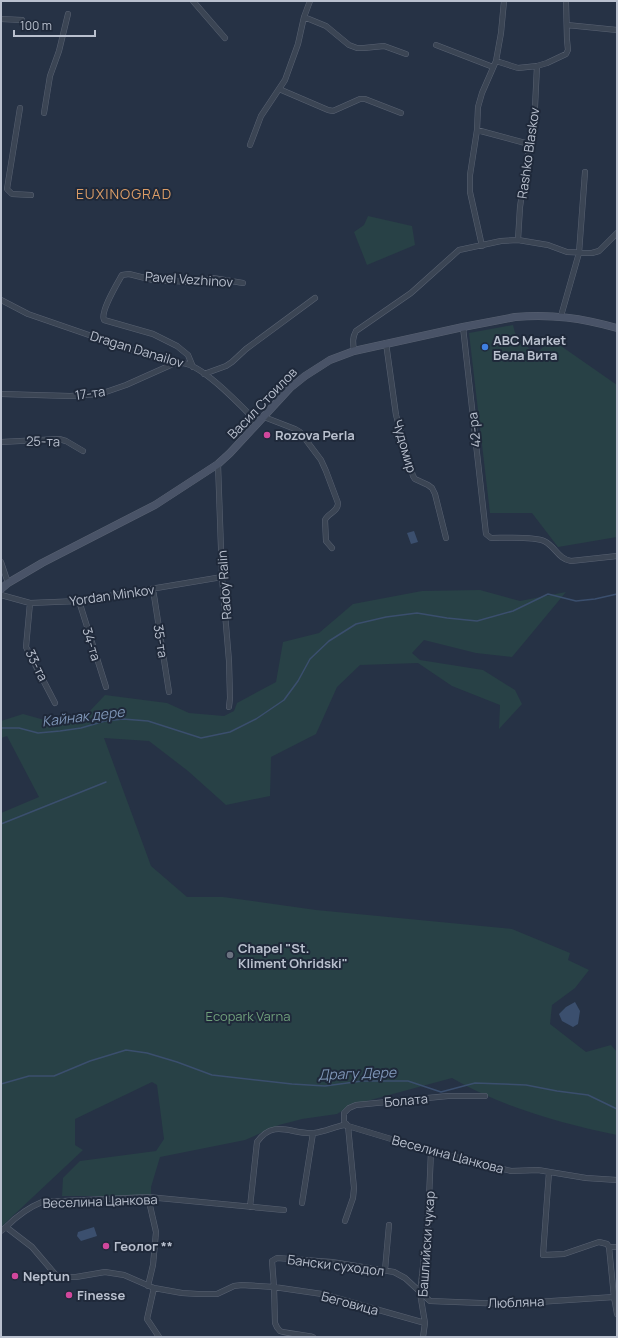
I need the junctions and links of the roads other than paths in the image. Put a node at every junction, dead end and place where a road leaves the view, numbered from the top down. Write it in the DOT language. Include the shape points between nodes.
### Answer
graph roads {
  1 [pos="193,1"];
  2 [pos="310,1"];
  3 [pos="504,1"];
  4 [pos="566,1"];
  5 [pos="68,14"];
  6 [pos="304,17"];
  7 [pos="1,18"];
  8 [pos="22,20"];
  9 [pos="567,25"];
  10 [pos="617,30"];
  11 [pos="226,38"];
  12 [pos="436,45"];
  13 [pos="406,54"];
  14 [pos="495,64"];
  15 [pos="537,66"];
  16 [pos="279,89"];
  17 [pos="20,108"];
  18 [pos="401,112"];
  19 [pos="44,113"];
  20 [pos="477,130"];
  21 [pos="529,144"];
  22 [pos="250,145"];
  23 [pos="585,172"];
  24 [pos="31,195"];
  25 [pos="617,233"];
  26 [pos="518,240"];
  27 [pos="482,246"];
  28 [pos="579,253"];
  29 [pos="243,283"];
  30 [pos="315,298"];
  31 [pos="1,300"];
  32 [pos="561,316"];
  33 [pos="463,327"];
  34 [pos="617,328"];
  35 [pos="386,343"];
  36 [pos="354,351"];
  37 [pos="174,364"];
  38 [pos="193,367"];
  39 [pos="204,374"];
  40 [pos="1,394"];
  41 [pos="264,417"];
  42 [pos="258,423"];
  43 [pos="1,442"];
  44 [pos="83,450"];
  45 [pos="218,464"];
  46 [pos="446,538"];
  47 [pos="332,548"];
  48 [pos="617,556"];
  49 [pos="1,562"];
  50 [pos="222,577"];
  51 [pos="8,583"];
  52 [pos="1,589"];
  53 [pos="153,590"];
  54 [pos="1,595"];
  55 [pos="79,601"];
  56 [pos="30,602"];
  57 [pos="106,688"];
  58 [pos="169,692"];
  59 [pos="55,702"];
  60 [pos="229,707"];
  61 [pos="485,1096"];
  62 [pos="348,1126"];
  63 [pos="313,1133"];
  64 [pos="431,1151"];
  65 [pos="549,1172"];
  66 [pos="617,1180"];
  67 [pos="148,1197"];
  68 [pos="302,1203"];
  69 [pos="250,1207"];
  70 [pos="284,1210"];
  71 [pos="346,1221"];
  72 [pos="389,1225"];
  73 [pos="6,1227"];
  74 [pos="1,1231"];
  75 [pos="608,1246"];
  76 [pos="617,1247"];
  77 [pos="385,1270"];
  78 [pos="148,1286"];
  79 [pos="274,1287"];
  80 [pos="154,1288"];
  81 [pos="420,1293"];
  82 [pos="614,1297"];
  83 [pos="617,1314"];
  84 [pos="425,1323"];
  85 [pos="158,1337"];
  86 [pos="313,1337"];
  87 [pos="423,1337"];
  1 -- 11 [label="street"];
  2 -- 6 [label="street"];
  3 -- 14 [label="street"];
  4 -- 9 [label="street"];
  5 -- 19 [label="street" via="50,76"];
  6 -- 13 [label="street" via="326,26 349,45 357,48 384,46"];
  6 -- 16 [label="street" via="298,44 285,80"];
  7 -- 8 [label="street"];
  9 -- 10 [label="street"];
  9 -- 15 [label="street" via="566,54"];
  12 -- 14 [label="street"];
  14 -- 15 [label="street" via="518,68"];
  14 -- 20 [label="street" via="478,107"];
  15 -- 21 [label="street, Rashko Blaskov" via="535,107"];
  16 -- 18 [label="street" via="333,111 360,98"];
  16 -- 22 [label="street" via="260,116"];
  17 -- 24 [label="street" via="7,189 12,194"];
  20 -- 21 [label="street"];
  20 -- 27 [label="street" via="469,183"];
  21 -- 26 [label="street, Rashko Blaskov"];
  23 -- 28 [label="street"];
  25 -- 28 [label="street" via="599,251"];
  26 -- 27 [label="street"];
  26 -- 28 [label="street"];
  27 -- 36 [label="street" via="459,250 411,293 356,331 352,341"];
  28 -- 32 [label="street"];
  29 -- 38 [label="street, Pavel Vezhinov" via="213,278 191,282 122,275 103,318 154,334 177,346 188,355"];
  30 -- 39 [label="street" via="232,362"];
  31 -- 37 [label="street, Dragan Danailov" via="28,314"];
  32 -- 33 [label="street, Васил Стоилов" via="515,317"];
  32 -- 34 [label="street, Васил Стоилов" via="591,320"];
  33 -- 35 [label="street, Васил Стоилов"];
  33 -- 48 [label="street, 42-ра" via="486,534 491,538 544,541 565,560"];
  35 -- 36 [label="street, Васил Стоилов"];
  35 -- 46 [label="street, Чудомир" via="396,415 406,455 415,479 428,485 435,494"];
  36 -- 41 [label="street, Васил Стоилов" via="330,360 305,376 290,388"];
  37 -- 38 [label="street, Dragan Danailov" via="184,363"];
  37 -- 40 [label="street, 17-та" via="100,394"];
  38 -- 39 [label="street, Dragan Danailov"];
  39 -- 42 [label="street, Dragan Danailov"];
  41 -- 42 [label="street, Васил Стоилов"];
  41 -- 47 [label="street" via="300,432 321,460 338,503 325,520 326,541"];
  42 -- 45 [label="street, Васил Стоилов"];
  43 -- 44 [label="street, 25-та" via="59,439"];
  45 -- 50 [label="street, Radoy Ralin"];
  45 -- 51 [label="street, Васил Стоилов" via="155,505"];
  49 -- 51 [label="street"];
  50 -- 53 [label="street, Yordan Minkov"];
  50 -- 60 [label="street, Radoy Ralin" via="229,661"];
  51 -- 52 [label="street, Васил Стоилов"];
  53 -- 55 [label="street, Yordan Minkov"];
  53 -- 58 [label="street, 35-та"];
  54 -- 56 [label="street, Yordan Minkov"];
  55 -- 56 [label="street, Yordan Minkov"];
  55 -- 57 [label="street, 34-та"];
  56 -- 59 [label="street, 33-та" via="26,647"];
  61 -- 62 [label="street, Болата" via="448,1096 356,1105 344,1113 344,1121"];
  62 -- 63 [label="street, Веселина Цанкова"];
  62 -- 64 [label="street, Веселина Цанкова"];
  62 -- 71 [label="street" via="354,1188"];
  63 -- 68 [label="street"];
  63 -- 69 [label="street, Веселина Цанкова" via="280,1128 270,1130 262,1136 257,1142"];
  64 -- 65 [label="street, Веселина Цанкова" via="512,1171"];
  64 -- 81 [label="street, Башлийски чукар" via="428,1222"];
  65 -- 66 [label="street, Веселина Цанкова"];
  65 -- 75 [label="street" via="543,1255 564,1254 599,1242"];
  67 -- 69 [label="street, Веселина Цанкова"];
  67 -- 73 [label="street, Веселина Цанкова" via="42,1202 17,1216"];
  67 -- 78 [label="street" via="156,1232"];
  69 -- 70 [label="street, Веселина Цанкова"];
  72 -- 77 [label="street"];
  73 -- 74 [label="street, Веселина Цанкова"];
  73 -- 78 [label="street, Беговица" via="32,1247 55,1274 61,1277 105,1272 124,1275"];
  75 -- 76 [label="street"];
  75 -- 82 [label="street"];
  77 -- 79 [label="street, Бански суходол" via="332,1262 277,1258 271,1263"];
  77 -- 81 [label="street, Бански суходол" via="405,1278"];
  78 -- 80 [label="street, Беговица"];
  79 -- 80 [label="street, Беговица" via="242,1285 217,1294 182,1293"];
  79 -- 84 [label="street, Беговица" via="322,1294"];
  79 -- 86 [label="street" via="277,1327 284,1333"];
  80 -- 85 [label="street" via="147,1319"];
  81 -- 82 [label="street, Любляна" via="430,1300 506,1304"];
  81 -- 84 [label="street, Башлийски чукар"];
  82 -- 83 [label="street"];
  84 -- 87 [label="street, Башлийски чукар"];
}
